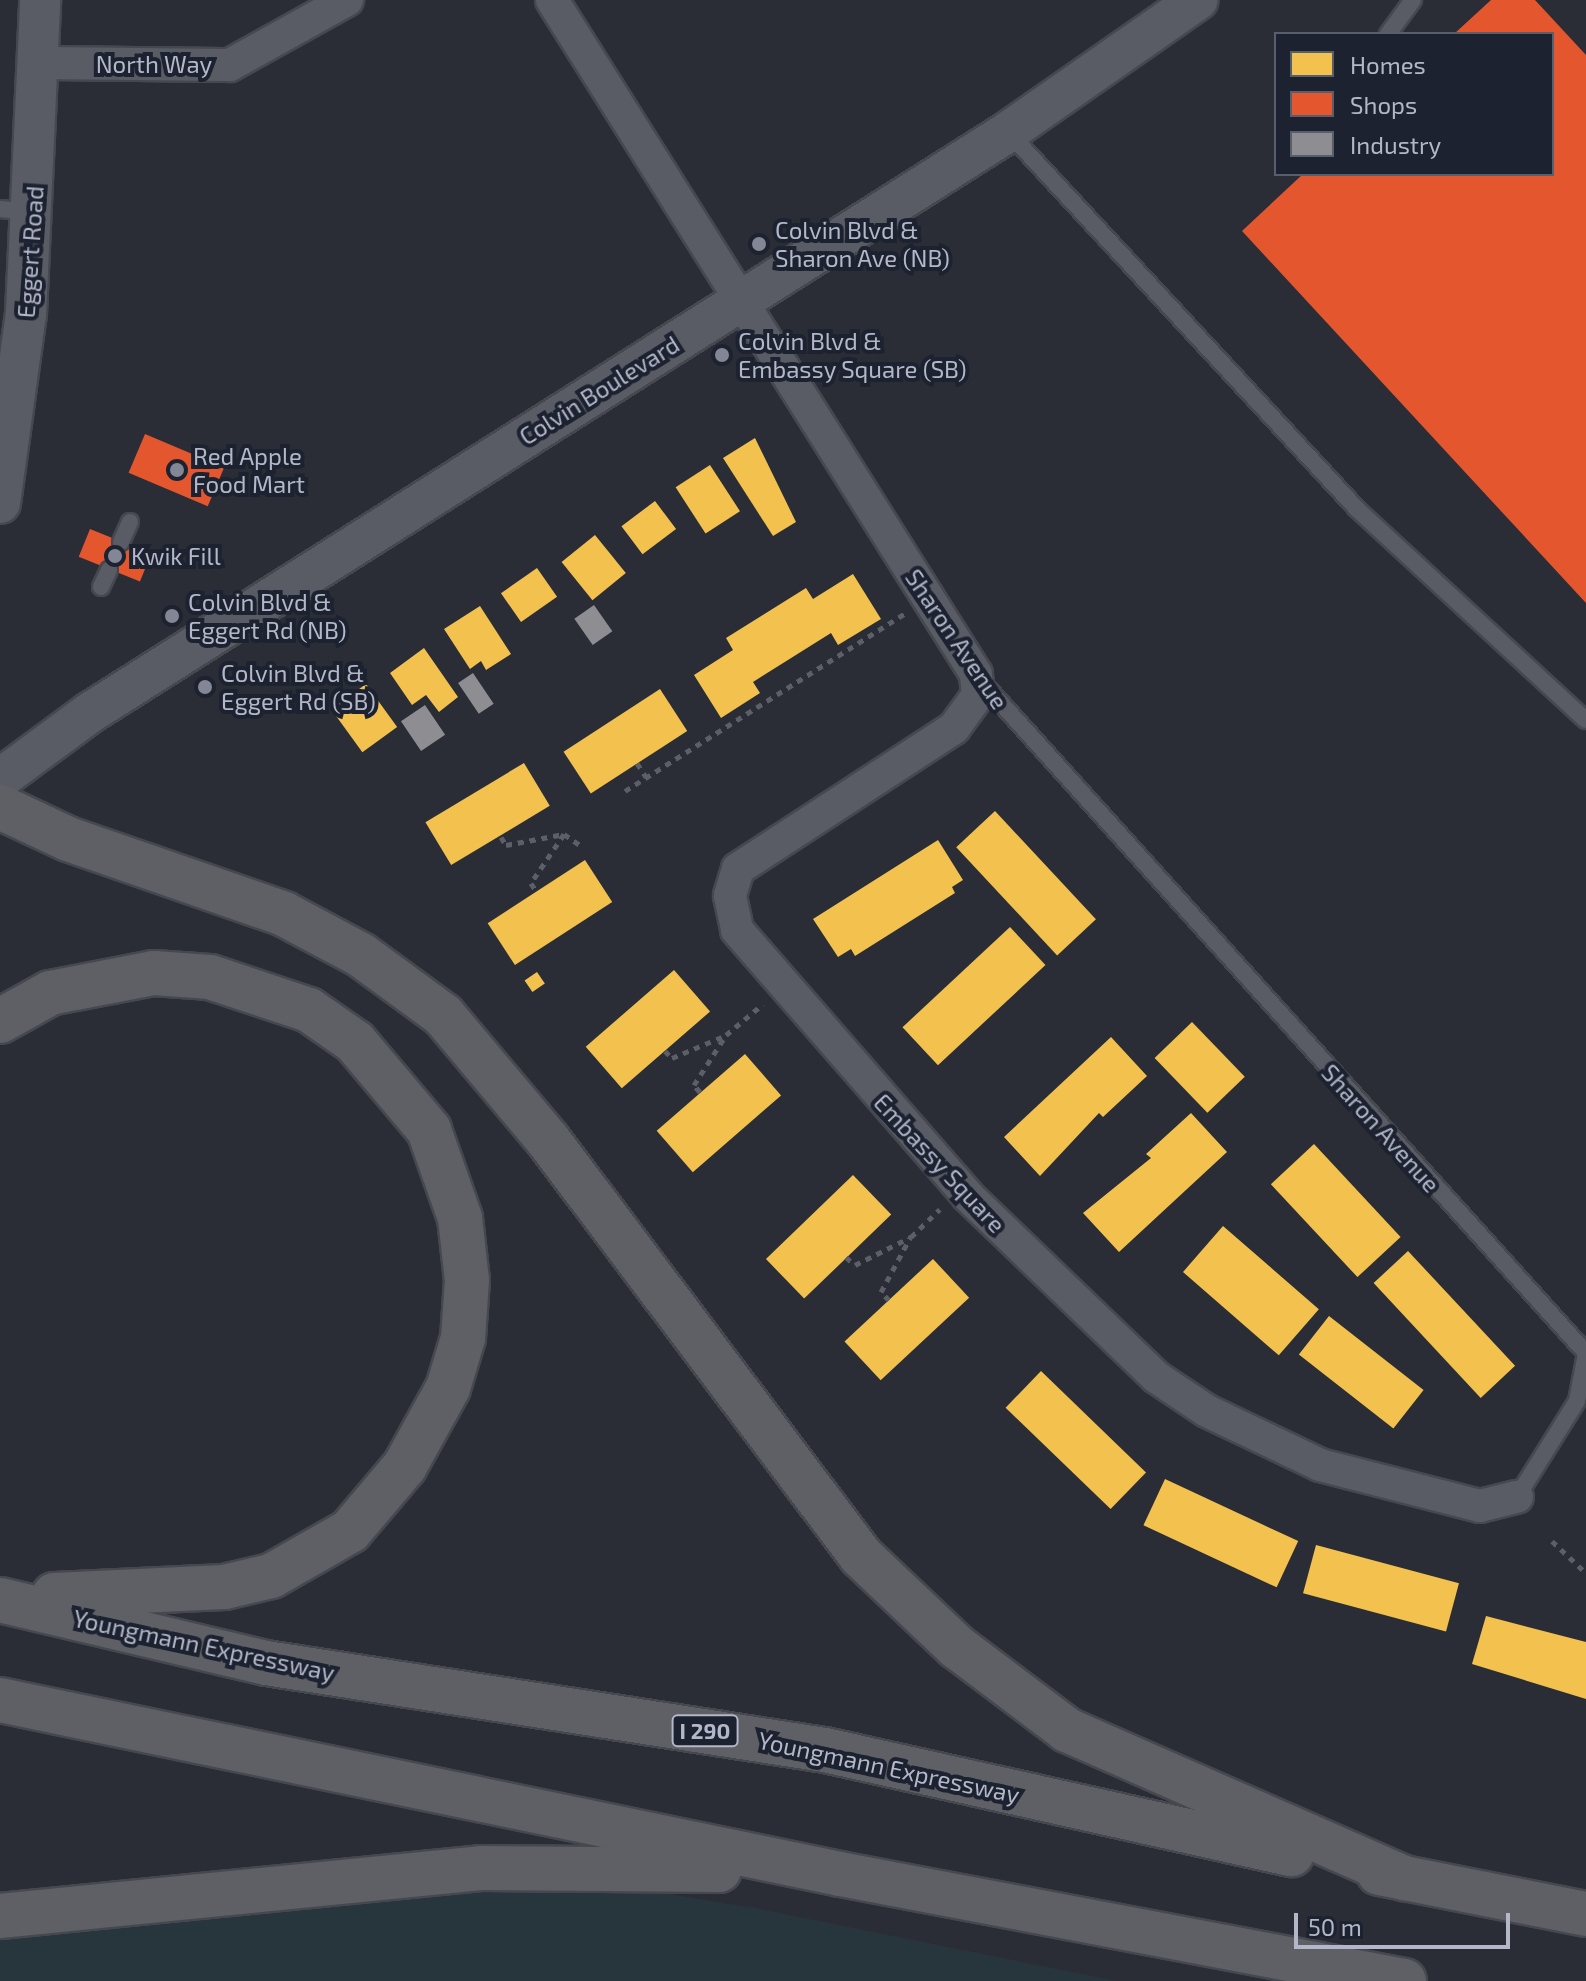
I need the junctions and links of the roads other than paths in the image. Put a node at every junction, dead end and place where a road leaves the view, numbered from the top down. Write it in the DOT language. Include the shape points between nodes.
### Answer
graph roads {
  1 [pos="40,0"];
  2 [pos="347,0"];
  3 [pos="552,0"];
  4 [pos="1197,0"];
  5 [pos="1413,0"];
  6 [pos="1389,32"];
  7 [pos="41,63"];
  8 [pos="1008,132"];
  9 [pos="17,211"];
  10 [pos="741,300"];
  11 [pos="0,503"];
  12 [pos="130,522"];
  13 [pos="121,542"];
  14 [pos="109,570"];
  15 [pos="101,587"];
  16 [pos="976,674"];
  17 [pos="1586,720"];
  18 [pos="0,779"];
  19 [pos="0,807"];
  20 [pos="0,1021"];
  21 [pos="1586,1354"];
  22 [pos="1517,1497"];
  23 [pos="0,1592"];
  24 [pos="0,1600"];
  25 [pos="0,1700"];
  26 [pos="840,1874"];
  27 [pos="1406,1879"];
  28 [pos="1586,1914"];
  29 [pos="0,1916"];
  30 [pos="1404,1981"];
  1 -- 7 [label="street, Eggert Road"];
  2 -- 7 [label="street, North Way" via="230,65"];
  3 -- 10 [label="street, Sharon Avenue"];
  4 -- 8 [label="street, Colvin Boulevard"];
  5 -- 6 [label="lane"];
  7 -- 9 [label="street, Eggert Road"];
  8 -- 10 [label="street, Colvin Boulevard"];
  8 -- 17 [label="lane" via="1357,509"];
  9 -- 11 [label="street, Eggert Road"];
  10 -- 16 [label="street, Sharon Avenue"];
  10 -- 18 [label="street, Colvin Boulevard" via="91,712"];
  12 -- 13 [label="lane"];
  14 -- 15 [label="lane"];
  16 -- 21 [label="lane, Sharon Avenue"];
  16 -- 22 [label="street, Embassy Square" via="978,695 954,728 738,869 730,896 737,930 968,1196 1156,1377 1207,1411 1320,1465 1480,1506"];
  19 -- 27 [label="highway" via="68,839 284,914 361,955 443,1015 548,1140 861,1556 957,1647 1067,1730"];
  20 -- 23 [label="highway" via="50,993 154,973 210,977 309,1010 355,1042 429,1130 460,1218 467,1280 463,1338 429,1428 377,1501 315,1555 224,1587 90,1598"];
  21 -- 22 [label="lane" via="1577,1401"];
  24 -- 27 [label="highway, Youngmann Expressway / I 290" via="266,1663 825,1750"];
  25 -- 26 [label="highway"];
  26 -- 29 [label="highway" via="481,1868"];
  26 -- 30 [label="highway"];
  27 -- 28 [label="highway, Youngmann Expressway / I 290"];
}
